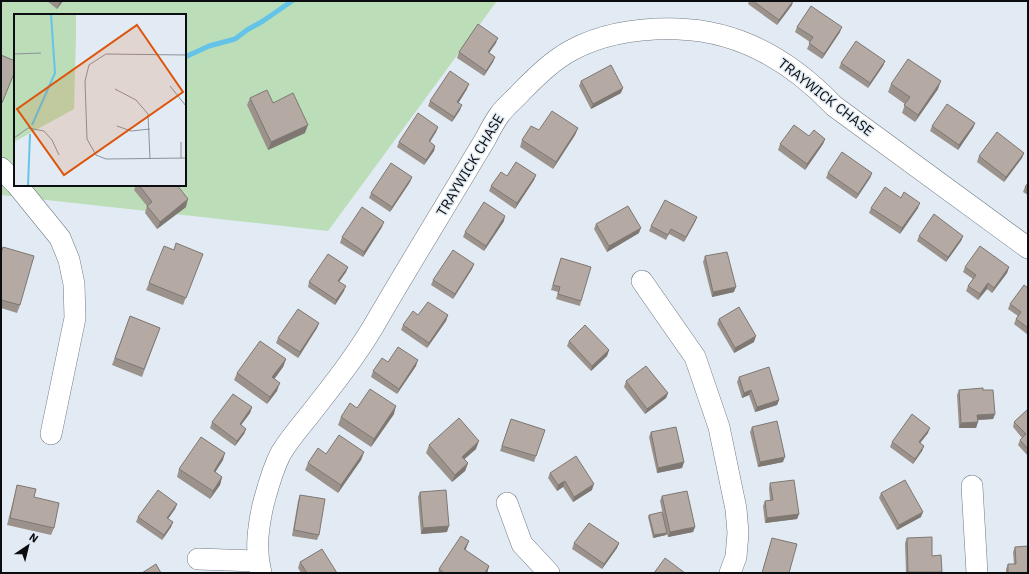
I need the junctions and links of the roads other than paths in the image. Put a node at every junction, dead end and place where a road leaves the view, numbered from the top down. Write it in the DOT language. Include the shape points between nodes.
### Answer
graph roads {
  1 [pos="1,168"];
  2 [pos="14,182"];
  3 [pos="18,186"];
  4 [pos="1028,248"];
  5 [pos="642,281"];
  6 [pos="51,434"];
  7 [pos="972,486"];
  8 [pos="507,503"];
  9 [pos="198,558"];
  10 [pos="260,567"];
  11 [pos="549,573"];
  12 [pos="730,573"];
  13 [pos="978,573"];
  1 -- 2 [label="street"];
  3 -- 6 [label="street" via="60,238 69,260 74,284 75,318"];
  4 -- 10 [label="street, TRAYWICK CHASE" via="834,106 799,73 758,48 712,33 688,29 639,30 592,41 570,51 550,65 500,114 364,342 281,454 271,476 257,537"];
  5 -- 12 [label="street" via="695,357 719,427 736,508 738,533 736,557"];
  7 -- 13 [label="street"];
  8 -- 11 [label="street" via="522,544"];
  9 -- 10 [label="street"];
}
